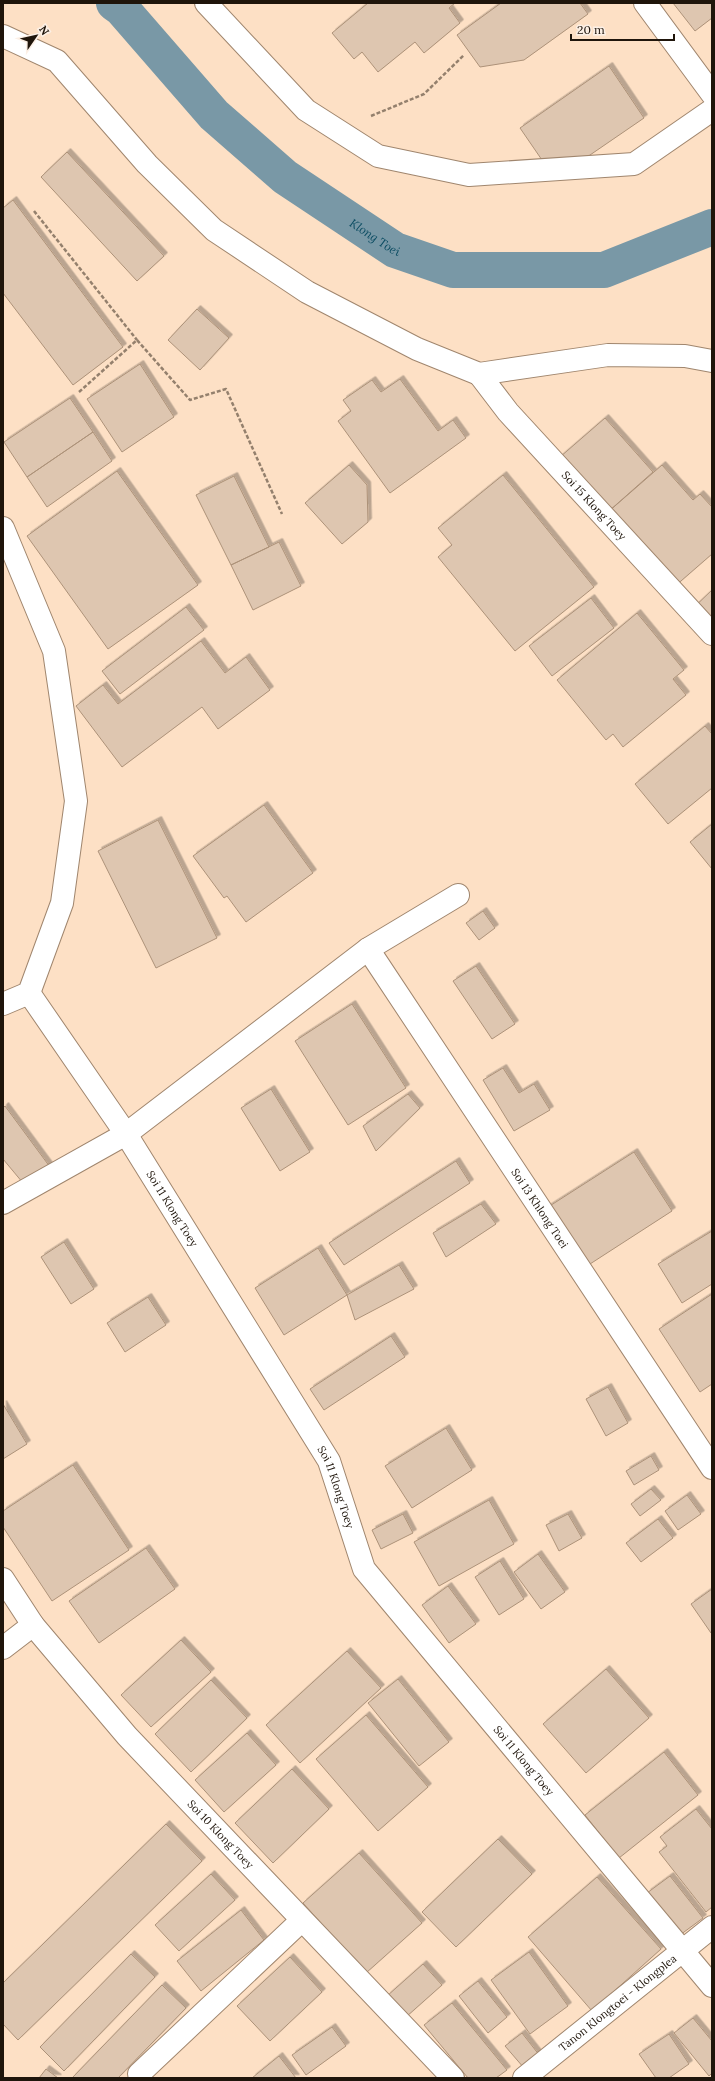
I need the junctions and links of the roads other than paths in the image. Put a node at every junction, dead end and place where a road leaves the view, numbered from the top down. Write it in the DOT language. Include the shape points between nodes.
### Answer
graph roads {
  1 [pos="206,3"];
  2 [pos="645,3"];
  3 [pos="3,36"];
  4 [pos="712,94"];
  5 [pos="712,110"];
  6 [pos="712,361"];
  7 [pos="479,374"];
  8 [pos="3,528"];
  9 [pos="712,634"];
  10 [pos="458,895"];
  11 [pos="368,949"];
  12 [pos="29,993"];
  13 [pos="3,1004"];
  14 [pos="126,1134"];
  15 [pos="3,1203"];
  16 [pos="712,1468"];
  17 [pos="3,1579"];
  18 [pos="32,1625"];
  19 [pos="3,1648"];
  20 [pos="301,1921"];
  21 [pos="712,1927"];
  22 [pos="682,1951"];
  23 [pos="712,1986"];
  24 [pos="139,2074"];
  25 [pos="453,2078"];
  26 [pos="524,2078"];
  1 -- 5 [label="street" via="306,110 378,156 469,175 634,164"];
  2 -- 4 [label="street"];
  3 -- 7 [label="street" via="57,61 147,164 214,230 307,292 417,349"];
  6 -- 7 [label="street" via="686,356 608,354"];
  7 -- 9 [label="street, Soi 15 Klong Toey" via="508,412"];
  8 -- 12 [label="street" via="54,651 76,801 62,903"];
  10 -- 11 [label="street"];
  11 -- 14 [label="street"];
  11 -- 16 [label="street, Soi 13 Khlong Toei"];
  12 -- 13 [label="street"];
  12 -- 14 [label="street, Soi 11 Klong Toey"];
  14 -- 15 [label="street"];
  14 -- 22 [label="street, Soi 11 Klong Toey" via="329,1461 364,1569"];
  17 -- 18 [label="street, Soi 10 Klong Toey"];
  18 -- 19 [label="street"];
  18 -- 20 [label="street, Soi 10 Klong Toey" via="127,1736"];
  20 -- 24 [label="street"];
  20 -- 25 [label="street, Soi 10 Klong Toey"];
  21 -- 22 [label="street, Tanon Klongtoei - Klongplea"];
  22 -- 23 [label="street, Soi 11 Klong Toey"];
  22 -- 26 [label="street, Tanon Klongtoei - Klongplea"];
}
